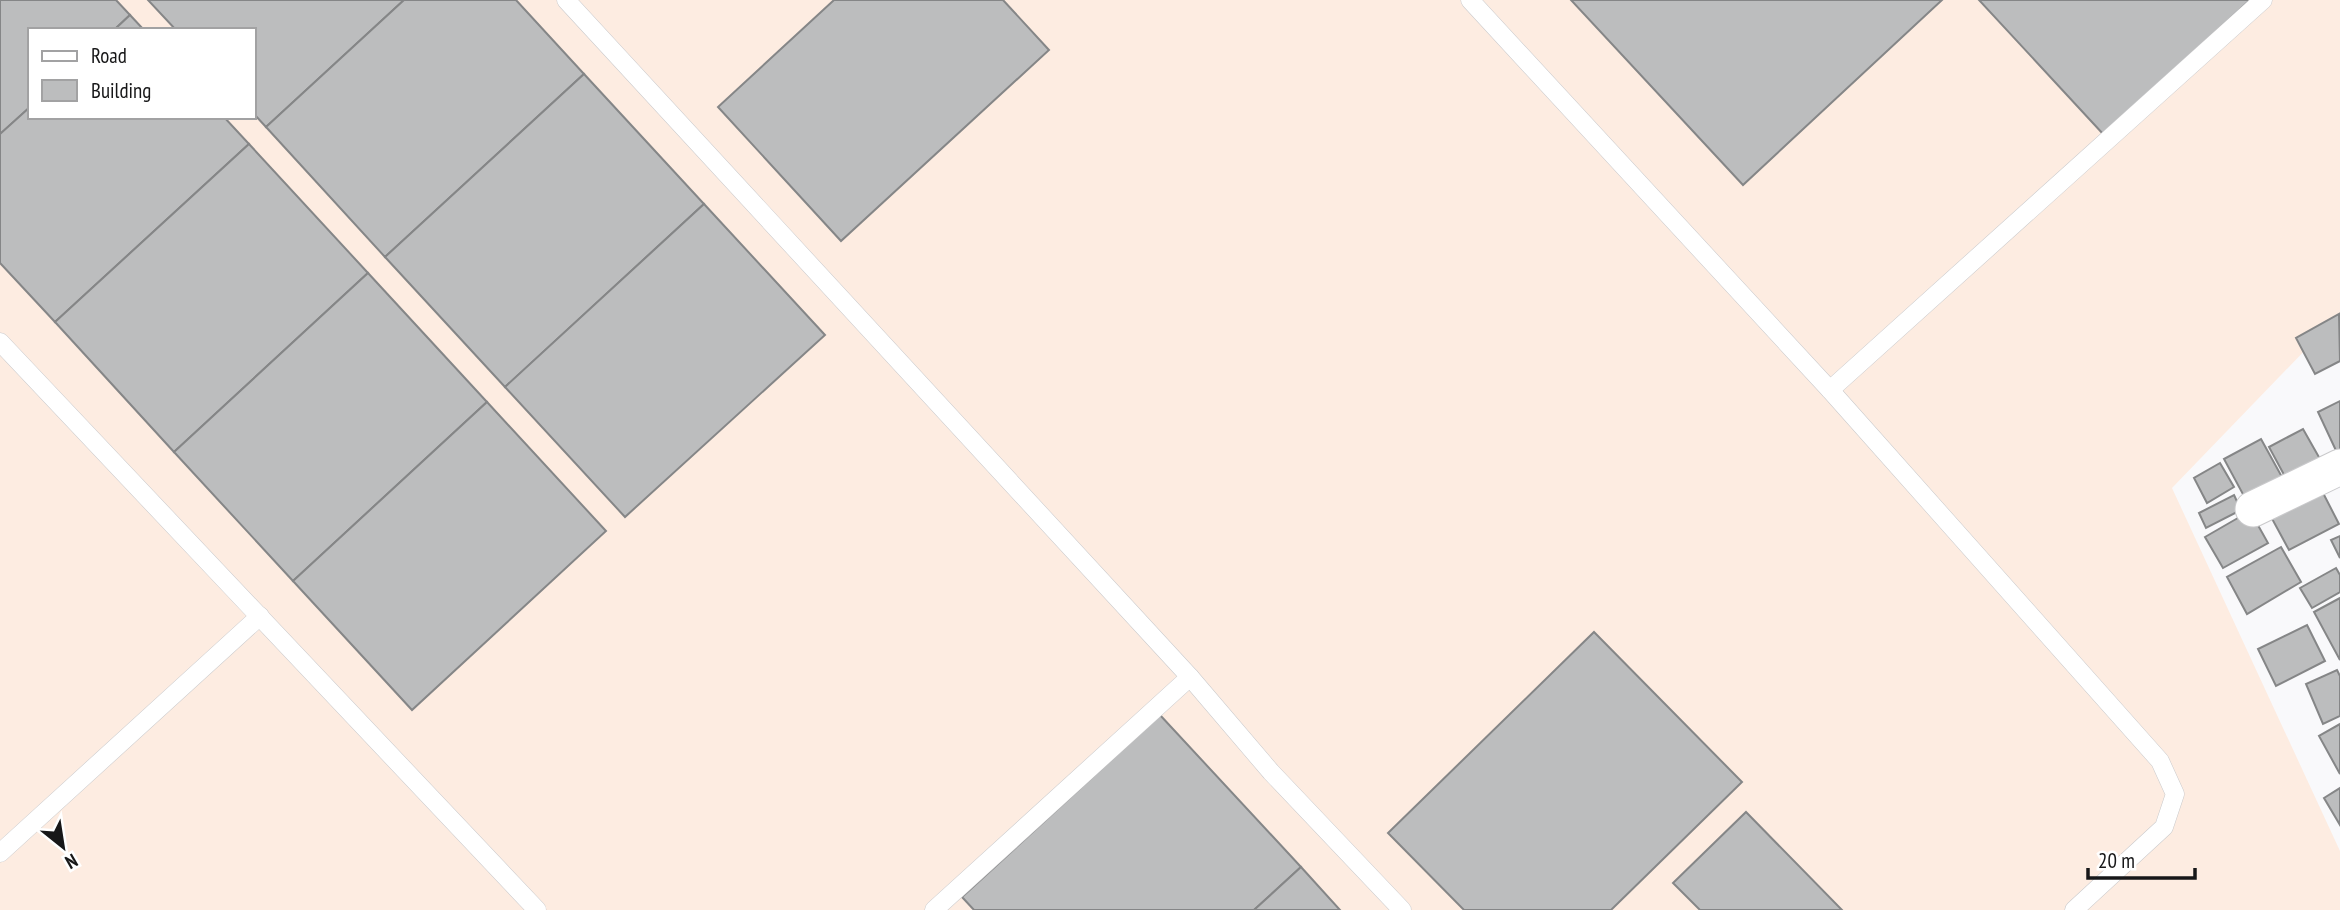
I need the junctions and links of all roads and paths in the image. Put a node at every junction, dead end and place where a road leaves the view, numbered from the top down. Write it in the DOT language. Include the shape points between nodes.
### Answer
graph roads {
  1 [pos="566,0"];
  2 [pos="1470,0"];
  3 [pos="2263,0"];
  4 [pos="0,342"];
  5 [pos="1830,390"];
  6 [pos="2340,467"];
  7 [pos="2253,509"];
  8 [pos="260,616"];
  9 [pos="1191,677"];
  10 [pos="0,853"];
  11 [pos="537,910"];
  12 [pos="934,910"];
  13 [pos="1402,910"];
  14 [pos="2074,910"];
  1 -- 9 [label="lane"];
  2 -- 5 [label="lane"];
  3 -- 5 [label="lane"];
  4 -- 8 [label="lane"];
  5 -- 14 [label="lane" via="2160,761 2175,793 2164,827"];
  6 -- 7 [label="street"];
  8 -- 10 [label="lane"];
  8 -- 11 [label="lane"];
  9 -- 12 [label="lane"];
  9 -- 13 [label="lane" via="1271,772"];
}
